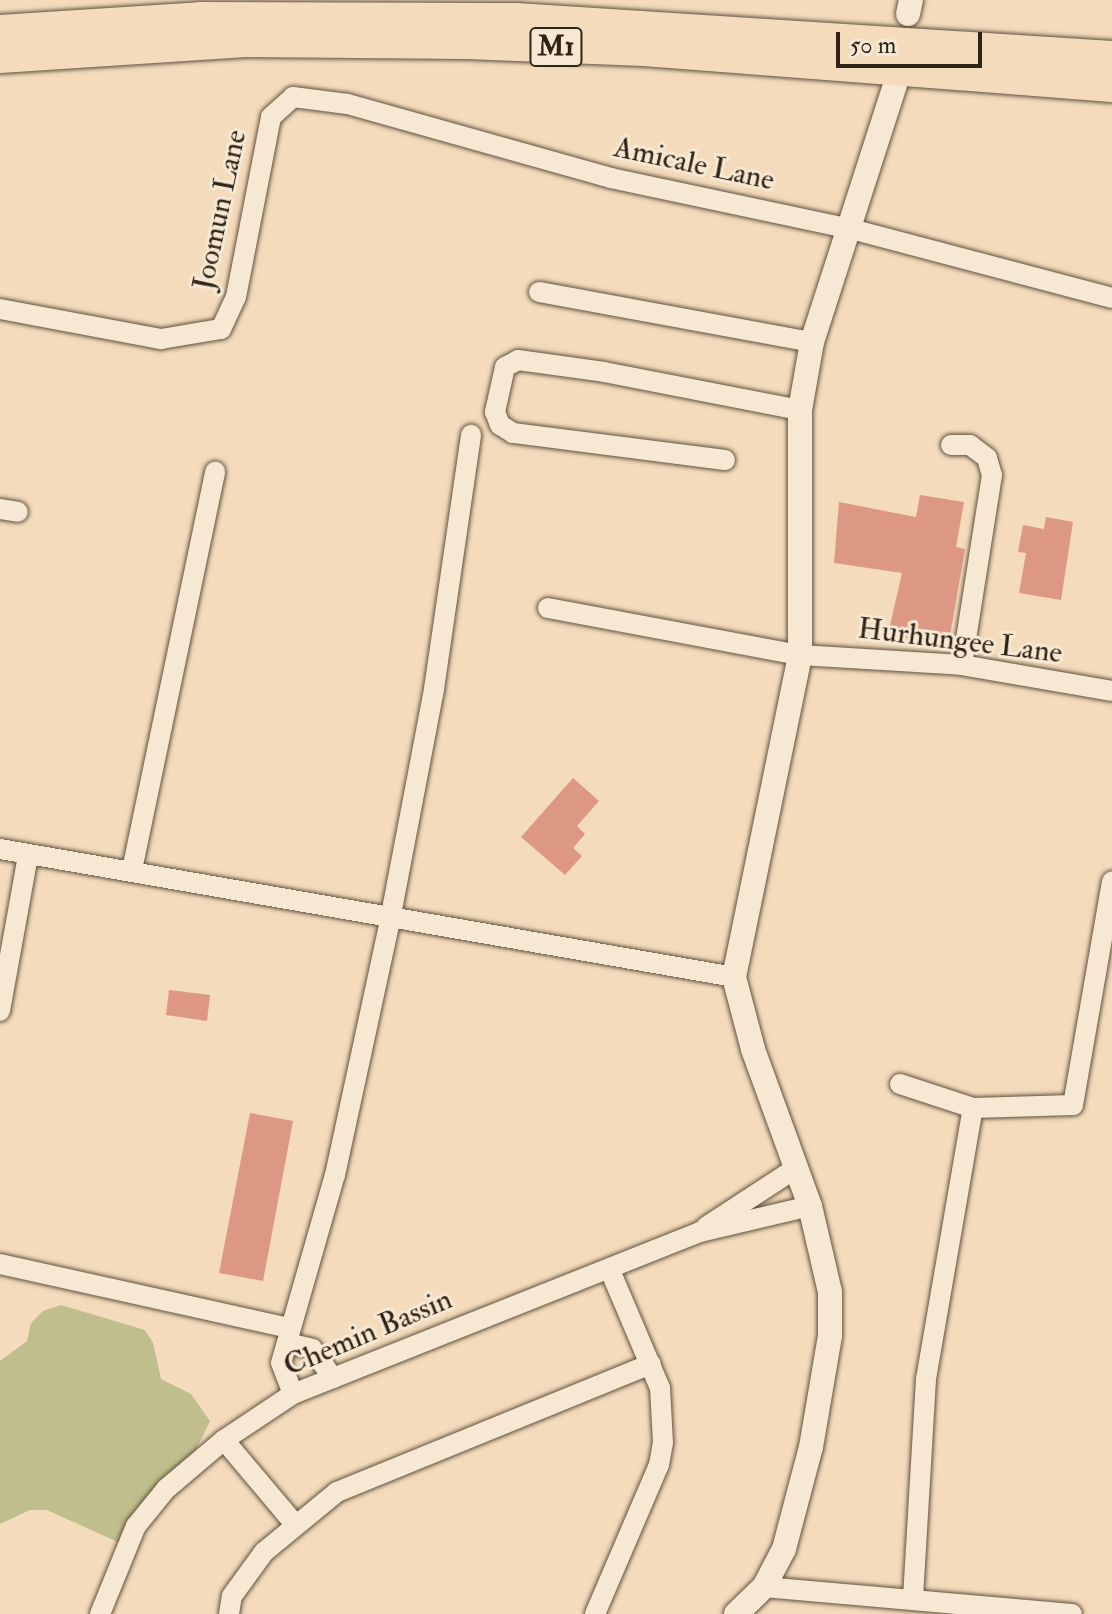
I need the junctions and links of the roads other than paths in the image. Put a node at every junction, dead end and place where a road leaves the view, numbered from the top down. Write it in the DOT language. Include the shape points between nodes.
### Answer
graph roads {
  1 [pos="0,31"];
  2 [pos="0,57"];
  3 [pos="1112,57"];
  4 [pos="895,85"];
  5 [pos="1112,86"];
  6 [pos="271,117"];
  7 [pos="851,229"];
  8 [pos="539,292"];
  9 [pos="1112,298"];
  10 [pos="0,309"];
  11 [pos="812,342"];
  12 [pos="800,410"];
  13 [pos="471,435"];
  14 [pos="951,445"];
  15 [pos="725,460"];
  16 [pos="215,472"];
  17 [pos="548,608"];
  18 [pos="800,655"];
  19 [pos="962,665"];
  20 [pos="1112,691"];
  21 [pos="0,849"];
  22 [pos="28,855"];
  23 [pos="132,870"];
  24 [pos="1112,881"];
  25 [pos="390,920"];
  26 [pos="734,977"];
  27 [pos="0,1011"];
  28 [pos="900,1084"];
  29 [pos="973,1108"];
  30 [pos="796,1168"];
  31 [pos="810,1206"];
  32 [pos="700,1232"];
  33 [pos="0,1264"];
  34 [pos="609,1268"];
  35 [pos="288,1336"];
  36 [pos="651,1364"];
  37 [pos="333,1378"];
  38 [pos="293,1394"];
  39 [pos="224,1440"];
  40 [pos="294,1523"];
  41 [pos="764,1587"];
  42 [pos="913,1598"];
  43 [pos="100,1614"];
  44 [pos="229,1614"];
  45 [pos="595,1614"];
  46 [pos="736,1614"];
  47 [pos="1072,1614"];
  1 -- 3 [label="highway, M1" via="200,18 516,19"];
  2 -- 5 [label="highway, M1" via="245,41 467,43 644,50"];
  4 -- 7 [label="street"];
  6 -- 7 [label="street, Amicale Lane" via="293,97 348,104 611,178"];
  6 -- 10 [label="street, Joomun Lane" via="236,297 221,329 161,339"];
  7 -- 9 [label="street, Amicale Lane"];
  7 -- 11 [label="street"];
  8 -- 11 [label="street"];
  11 -- 12 [label="street"];
  12 -- 15 [label="street" via="604,372 518,360 505,367 495,412 500,425 513,433"];
  12 -- 18 [label="street"];
  13 -- 25 [label="street" via="434,689"];
  14 -- 19 [label="street" via="970,445 987,458 992,475"];
  16 -- 23 [label="street"];
  17 -- 18 [label="street, Hurhungee Lane"];
  18 -- 19 [label="street, Hurhungee Lane"];
  18 -- 26 [label="street"];
  19 -- 20 [label="street, Hurhungee Lane"];
  21 -- 22 [label="street"];
  22 -- 23 [label="street"];
  22 -- 27 [label="street"];
  23 -- 25 [label="street"];
  24 -- 29 [label="street" via="1073,1105"];
  25 -- 26 [label="street"];
  25 -- 35 [label="street" via="335,1175"];
  26 -- 30 [label="street"];
  28 -- 29 [label="street"];
  29 -- 42 [label="street" via="926,1379"];
  30 -- 31 [label="street"];
  30 -- 32 [label="street"];
  31 -- 32 [label="street"];
  31 -- 41 [label="street" via="830,1292 830,1336 799,1497 784,1549"];
  32 -- 34 [label="street, Chemin Bassin"];
  33 -- 35 [label="street"];
  34 -- 36 [label="street"];
  34 -- 37 [label="street, Chemin Bassin"];
  35 -- 37 [label="street" via="312,1349"];
  35 -- 38 [label="street" via="282,1373"];
  36 -- 40 [label="street" via="337,1492"];
  36 -- 45 [label="street" via="663,1417 659,1465"];
  37 -- 38 [label="street, Chemin Bassin"];
  38 -- 39 [label="street, Chemin Bassin"];
  39 -- 40 [label="street"];
  39 -- 43 [label="street, Chemin Bassin" via="166,1489 136,1526"];
  40 -- 44 [label="street" via="244,1577"];
  41 -- 42 [label="street"];
  41 -- 46 [label="street"];
  42 -- 47 [label="street"];
}
